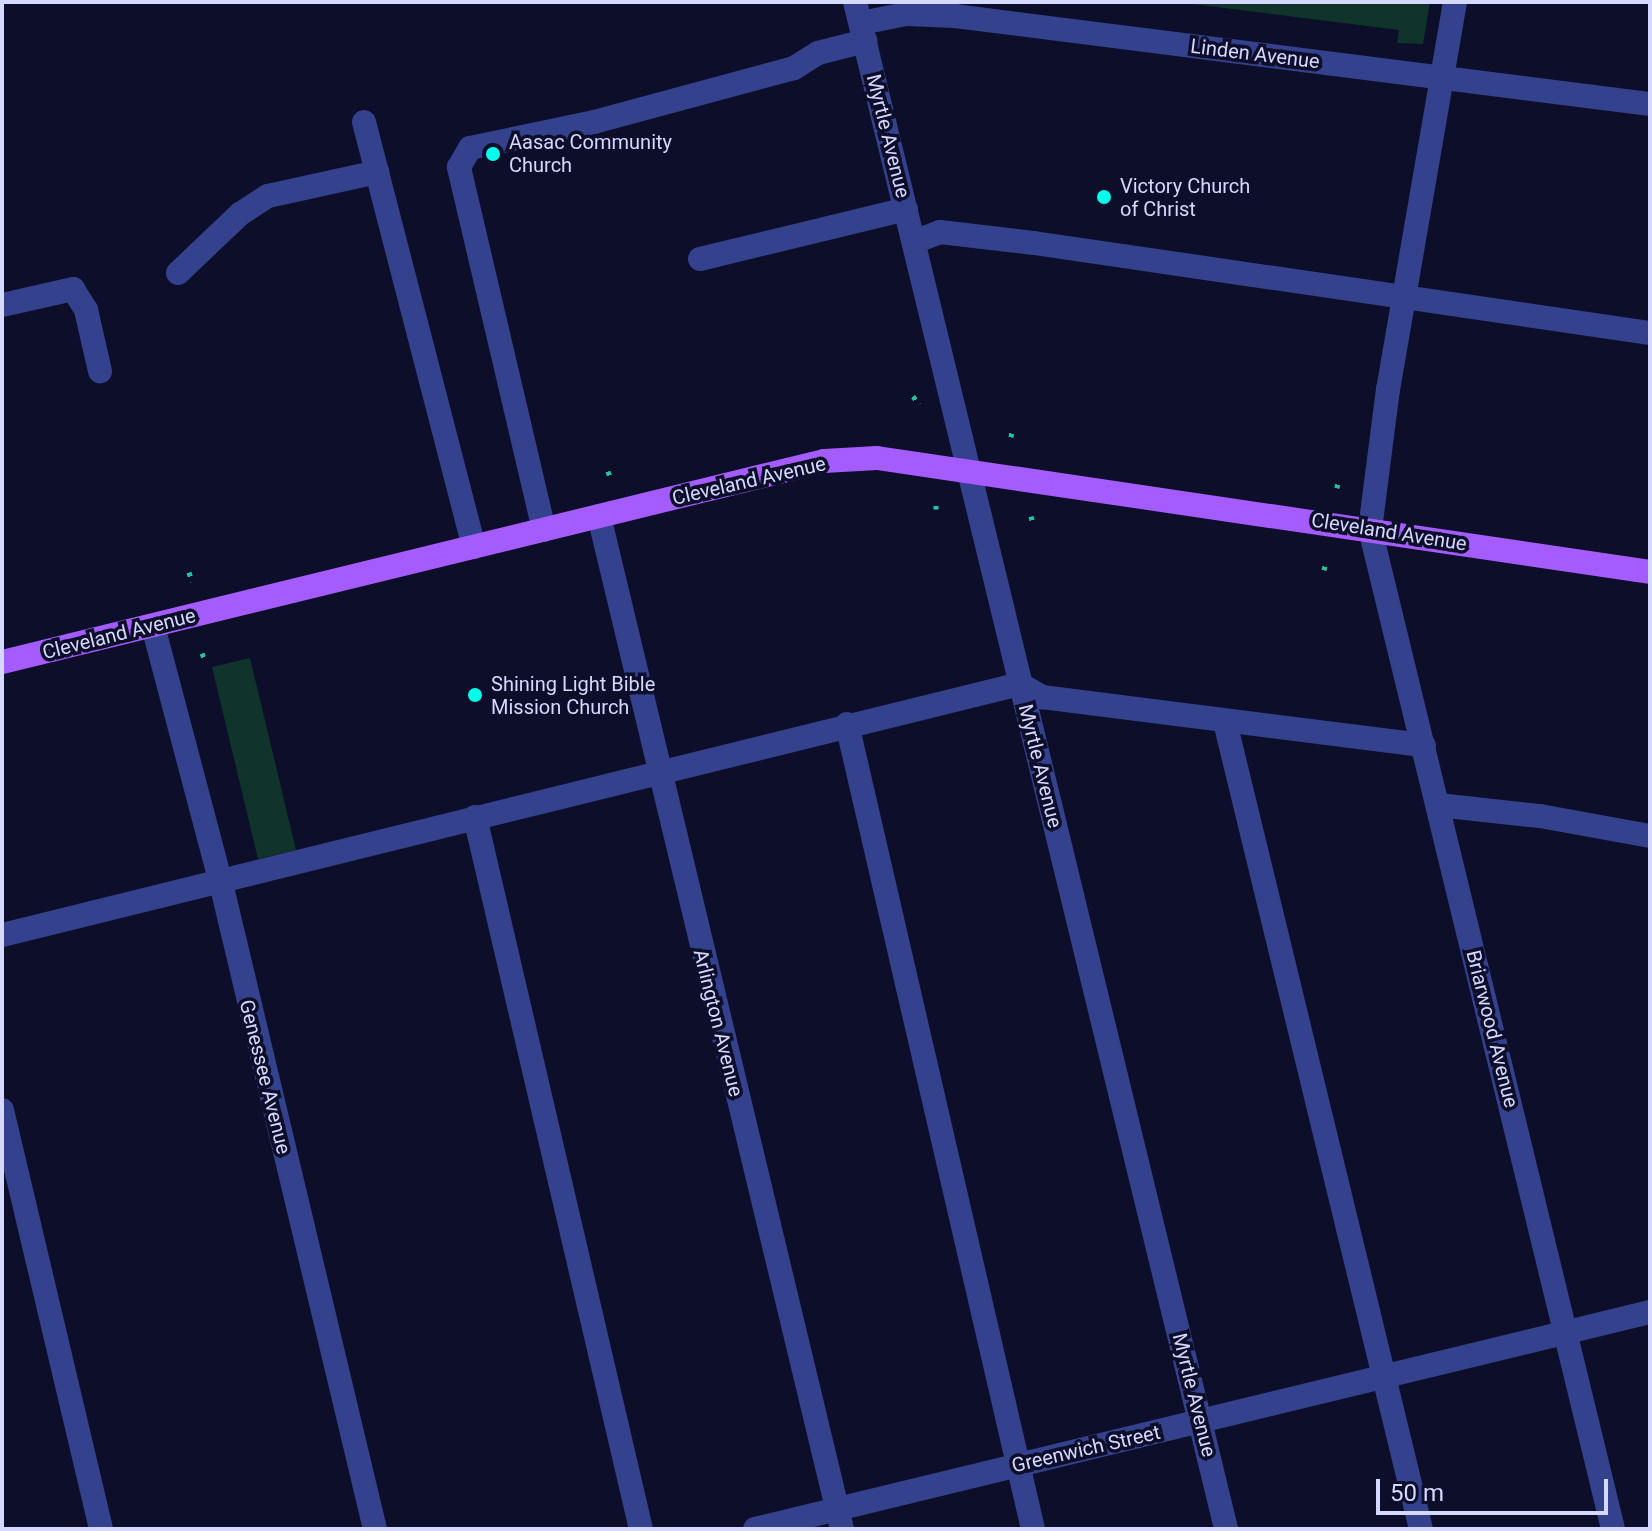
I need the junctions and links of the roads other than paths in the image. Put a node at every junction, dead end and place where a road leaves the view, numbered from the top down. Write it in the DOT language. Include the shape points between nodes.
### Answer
graph roads {
  1 [pos="1455,2"];
  2 [pos="860,22"];
  3 [pos="1441,78"];
  4 [pos="1650,104"];
  5 [pos="364,122"];
  6 [pos="377,172"];
  7 [pos="906,209"];
  8 [pos="914,242"];
  9 [pos="700,259"];
  10 [pos="178,273"];
  11 [pos="1404,294"];
  12 [pos="2,305"];
  13 [pos="1650,333"];
  14 [pos="100,371"];
  15 [pos="969,469"];
  16 [pos="599,516"];
  17 [pos="1370,529"];
  18 [pos="544,530"];
  19 [pos="474,547"];
  20 [pos="1650,572"];
  21 [pos="153,626"];
  22 [pos="2,662"];
  23 [pos="1020,684"];
  24 [pos="1225,722"];
  25 [pos="847,724"];
  26 [pos="1424,745"];
  27 [pos="656,770"];
  28 [pos="1438,805"];
  29 [pos="475,817"];
  30 [pos="1650,836"];
  31 [pos="220,879"];
  32 [pos="2,935"];
  33 [pos="2,1110"];
  34 [pos="1650,1312"];
  35 [pos="1566,1334"];
  36 [pos="1384,1376"];
  37 [pos="1201,1421"];
  38 [pos="1018,1464"];
  39 [pos="840,1519"];
  40 [pos="101,1529"];
  41 [pos="375,1529"];
  42 [pos="641,1529"];
  43 [pos="755,1529"];
  44 [pos="1033,1529"];
  45 [pos="1226,1529"];
  46 [pos="1421,1529"];
  47 [pos="1613,1529"];
  1 -- 3 [label="street"];
  2 -- 3 [label="street, Linden Avenue" via="906,14 955,16"];
  2 -- 7 [label="street, Myrtle Avenue"];
  2 -- 18 [label="street, Linden Avenue" via="794,68 594,122 470,148 459,167"];
  3 -- 4 [label="street, Linden Avenue"];
  3 -- 11 [label="street"];
  5 -- 6 [label="street"];
  6 -- 10 [label="street" via="268,196 240,214"];
  6 -- 19 [label="street"];
  7 -- 8 [label="street, Myrtle Avenue"];
  7 -- 9 [label="street"];
  8 -- 11 [label="street" via="940,232"];
  8 -- 15 [label="street, Myrtle Avenue"];
  11 -- 13 [label="street"];
  11 -- 17 [label="street"];
  12 -- 14 [label="street" via="73,289 86,310"];
  15 -- 16 [label="main road, Cleveland Avenue" via="877,458 824,461"];
  15 -- 17 [label="main road, Cleveland Avenue"];
  15 -- 23 [label="street, Myrtle Avenue"];
  16 -- 18 [label="main road, Cleveland Avenue"];
  16 -- 27 [label="street, Arlington Avenue"];
  17 -- 20 [label="main road, Cleveland Avenue"];
  17 -- 26 [label="street, Briarwood Avenue"];
  18 -- 19 [label="main road, Cleveland Avenue"];
  19 -- 21 [label="main road, Cleveland Avenue"];
  21 -- 22 [label="main road, Cleveland Avenue"];
  21 -- 31 [label="street, Genessee Avenue"];
  23 -- 24 [label="street" via="1042,697"];
  23 -- 25 [label="street"];
  23 -- 37 [label="street, Myrtle Avenue"];
  24 -- 26 [label="street"];
  24 -- 36 [label="street"];
  25 -- 27 [label="street"];
  25 -- 38 [label="street"];
  26 -- 28 [label="street, Briarwood Avenue"];
  27 -- 29 [label="street"];
  27 -- 39 [label="street, Arlington Avenue"];
  28 -- 30 [label="street"];
  28 -- 35 [label="street, Briarwood Avenue"];
  29 -- 31 [label="street"];
  29 -- 42 [label="street"];
  31 -- 32 [label="street"];
  31 -- 41 [label="street, Genessee Avenue"];
  33 -- 40 [label="street"];
  34 -- 35 [label="street, Greenwich Street"];
  35 -- 36 [label="street, Greenwich Street"];
  35 -- 47 [label="street, Briarwood Avenue"];
  36 -- 37 [label="street, Greenwich Street"];
  36 -- 46 [label="street"];
  37 -- 38 [label="street, Greenwich Street"];
  37 -- 45 [label="street, Myrtle Avenue"];
  38 -- 39 [label="street, Greenwich Street"];
  38 -- 44 [label="street"];
  39 -- 43 [label="street, Greenwich Street"];
}
